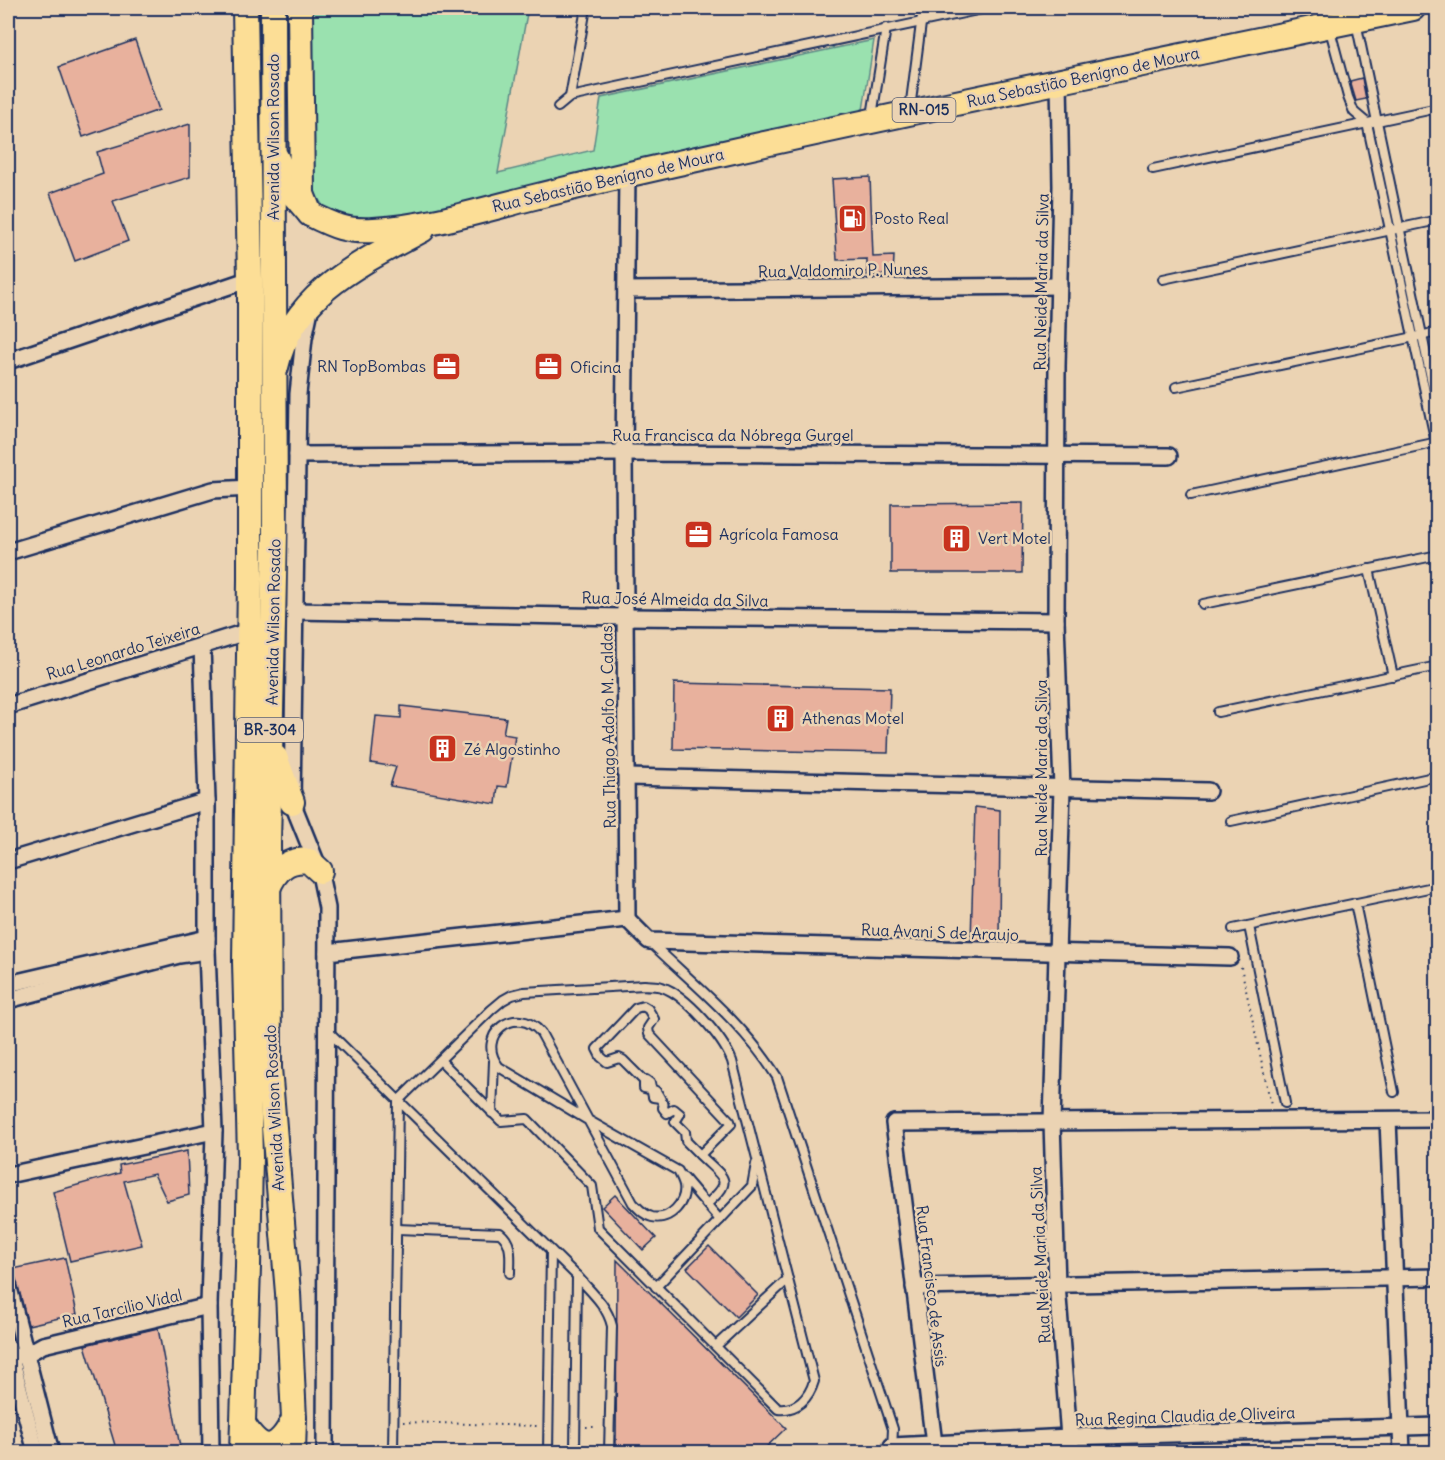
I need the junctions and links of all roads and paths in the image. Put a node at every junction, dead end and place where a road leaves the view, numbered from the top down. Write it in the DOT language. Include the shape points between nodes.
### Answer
graph roads {
  1 [pos="245,8"];
  2 [pos="273,8"];
  3 [pos="300,8"];
  4 [pos="586,8"];
  5 [pos="923,8"];
  6 [pos="987,8"];
  7 [pos="1413,8"];
  8 [pos="1356,20"];
  9 [pos="921,22"];
  10 [pos="1329,25"];
  11 [pos="886,28"];
  12 [pos="1059,82"];
  13 [pos="570,97"];
  14 [pos="558,107"];
  15 [pos="1437,108"];
  16 [pos="910,113"];
  17 [pos="871,120"];
  18 [pos="1376,122"];
  19 [pos="1367,123"];
  20 [pos="273,150"];
  21 [pos="1153,169"];
  22 [pos="627,174"];
  23 [pos="310,214"];
  24 [pos="1437,220"];
  25 [pos="437,222"];
  26 [pos="1399,228"];
  27 [pos="1390,230"];
  28 [pos="250,279"];
  29 [pos="1163,279"];
  30 [pos="1059,286"];
  31 [pos="626,290"];
  32 [pos="312,300"];
  33 [pos="1437,332"];
  34 [pos="1417,336"];
  35 [pos="8,361"];
  36 [pos="274,374"];
  37 [pos="1176,387"];
  38 [pos="1437,411"];
  39 [pos="1436,442"];
  40 [pos="1437,452"];
  41 [pos="624,453"];
  42 [pos="297,455"];
  43 [pos="1057,455"];
  44 [pos="1169,456"];
  45 [pos="250,488"];
  46 [pos="1191,495"];
  47 [pos="8,552"];
  48 [pos="1437,555"];
  49 [pos="1370,569"];
  50 [pos="1203,604"];
  51 [pos="294,611"];
  52 [pos="624,617"];
  53 [pos="1056,621"];
  54 [pos="249,631"];
  55 [pos="202,645"];
  56 [pos="1437,666"];
  57 [pos="1393,676"];
  58 [pos="8,706"];
  59 [pos="1218,712"];
  60 [pos="270,742"];
  61 [pos="627,777"];
  62 [pos="1437,777"];
  63 [pos="1062,788"];
  64 [pos="1208,791"];
  65 [pos="207,801"];
  66 [pos="292,802"];
  67 [pos="1231,821"];
  68 [pos="8,861"];
  69 [pos="320,871"];
  70 [pos="1437,886"];
  71 [pos="268,888"];
  72 [pos="1355,903"];
  73 [pos="627,919"];
  74 [pos="1249,926"];
  75 [pos="1233,929"];
  76 [pos="649,941"];
  77 [pos="207,945"];
  78 [pos="327,952"];
  79 [pos="1056,953"];
  80 [pos="1235,958"];
  81 [pos="8,984"];
  82 [pos="8,1000"];
  83 [pos="328,1031"];
  84 [pos="440,1060"];
  85 [pos="494,1060"];
  86 [pos="1394,1092"];
  87 [pos="398,1101"];
  88 [pos="1285,1103"];
  89 [pos="1272,1110"];
  90 [pos="492,1113"];
  91 [pos="586,1119"];
  92 [pos="1437,1119"];
  93 [pos="1388,1120"];
  94 [pos="1052,1122"];
  95 [pos="214,1131"];
  96 [pos="700,1155"];
  97 [pos="757,1159"];
  98 [pos="678,1171"];
  99 [pos="8,1175"];
  100 [pos="707,1204"];
  101 [pos="720,1220"];
  102 [pos="397,1229"];
  103 [pos="551,1251"];
  104 [pos="510,1273"];
  105 [pos="577,1276"];
  106 [pos="1437,1277"];
  107 [pos="1395,1278"];
  108 [pos="788,1280"];
  109 [pos="8,1284"];
  110 [pos="1057,1285"];
  111 [pos="657,1287"];
  112 [pos="914,1287"];
  113 [pos="209,1306"];
  114 [pos="15,1340"];
  115 [pos="43,1344"];
  116 [pos="716,1346"];
  117 [pos="27,1354"];
  118 [pos="8,1355"];
  119 [pos="294,1419"];
  120 [pos="394,1422"];
  121 [pos="243,1424"];
  122 [pos="549,1426"];
  123 [pos="1437,1426"];
  124 [pos="575,1427"];
  125 [pos="1401,1427"];
  126 [pos="610,1428"];
  127 [pos="1071,1445"];
  128 [pos="935,1448"];
  129 [pos="891,1449"];
  130 [pos="575,1451"];
  131 [pos="36,1452"];
  132 [pos="51,1452"];
  133 [pos="211,1452"];
  134 [pos="242,1452"];
  135 [pos="292,1452"];
  136 [pos="325,1452"];
  137 [pos="393,1452"];
  138 [pos="548,1452"];
  139 [pos="585,1452"];
  140 [pos="609,1452"];
  141 [pos="1402,1452"];
  1 -- 28 [label="main road, Avenida Wilson Rosado / BR-304"];
  2 -- 20 [label="main road, Avenida Wilson Rosado / BR-304"];
  3 -- 23 [label="main road" via="301,184"];
  4 -- 13 [label="lane"];
  5 -- 9 [label="lane"];
  6 -- 9 [label="lane"];
  7 -- 8 [label="main road, Rua Sebastião Benígno de Moura / RN-015"];
  8 -- 10 [label="main road, Rua Sebastião Benígno de Moura / RN-015"];
  8 -- 18 [label="lane"];
  9 -- 11 [label="lane"];
  9 -- 16 [label="lane"];
  10 -- 12 [label="main road, Rua Sebastião Benígno de Moura / RN-015"];
  10 -- 19 [label="lane" via="1348,97 1354,112"];
  11 -- 13 [label="lane"];
  11 -- 17 [label="lane"];
  12 -- 16 [label="main road, Rua Sebastião Benígno de Moura / RN-015"];
  12 -- 30 [label="street, Rua Neide Maria da Silva"];
  13 -- 14 [label="lane"];
  15 -- 18 [label="lane"];
  16 -- 17 [label="main road, Rua Sebastião Benígno de Moura / RN-015"];
  17 -- 22 [label="main road, Rua Sebastião Benígno de Moura / RN-015"];
  18 -- 19 [label="lane"];
  18 -- 26 [label="lane"];
  19 -- 21 [label="lane"];
  19 -- 27 [label="lane"];
  20 -- 23 [label="main road" via="294,194"];
  20 -- 36 [label="main road, Avenida Wilson Rosado / BR-304"];
  22 -- 25 [label="main road, Rua Sebastião Benígno de Moura / RN-015"];
  22 -- 31 [label="street, Rua Thiago Adolfo M. Caldas"];
  23 -- 25 [label="main road" via="346,230"];
  24 -- 26 [label="lane"];
  25 -- 32 [label="main road" via="363,262"];
  26 -- 27 [label="lane"];
  26 -- 34 [label="lane"];
  27 -- 29 [label="lane"];
  27 -- 34 [label="lane"];
  28 -- 35 [label="street"];
  28 -- 45 [label="main road, Avenida Wilson Rosado / BR-304"];
  30 -- 31 [label="street, Rua Valdomiro P. Nunes"];
  30 -- 43 [label="street, Rua Neide Maria da Silva"];
  31 -- 41 [label="street, Rua Thiago Adolfo M. Caldas"];
  32 -- 36 [label="main road" via="280,347"];
  32 -- 42 [label="street" via="298,394"];
  33 -- 34 [label="lane"];
  34 -- 37 [label="lane"];
  34 -- 38 [label="lane"];
  34 -- 39 [label="lane"];
  36 -- 60 [label="main road, Avenida Wilson Rosado / BR-304"];
  39 -- 40 [label="lane"];
  39 -- 46 [label="lane"];
  41 -- 42 [label="street, Rua Francisca da Nóbrega Gurgel"];
  41 -- 43 [label="street, Rua Francisca da Nóbrega Gurgel"];
  41 -- 52 [label="street, Rua Thiago Adolfo M. Caldas"];
  42 -- 51 [label="street"];
  43 -- 44 [label="street, Rua Francisca da Nóbrega Gurgel"];
  43 -- 53 [label="street, Rua Neide Maria da Silva"];
  45 -- 47 [label="street" via="213,490"];
  45 -- 54 [label="main road, Avenida Wilson Rosado / BR-304"];
  48 -- 49 [label="lane"];
  49 -- 50 [label="lane"];
  49 -- 57 [label="lane"];
  51 -- 52 [label="street, Rua José Almeida da Silva"];
  51 -- 66 [label="street"];
  52 -- 53 [label="street, Rua José Almeida da Silva"];
  52 -- 61 [label="street, Rua Thiago Adolfo M. Caldas"];
  53 -- 63 [label="street, Rua Neide Maria da Silva"];
  54 -- 55 [label="street, Rua Leonardo Teixeira"];
  54 -- 121 [label="main road, Avenida Wilson Rosado / BR-304" via="245,962 250,1157"];
  55 -- 58 [label="street, Rua Leonardo Teixeira"];
  55 -- 65 [label="street"];
  56 -- 57 [label="lane"];
  57 -- 59 [label="lane"];
  60 -- 66 [label="main road"];
  60 -- 71 [label="main road, Avenida Wilson Rosado / BR-304"];
  61 -- 63 [label="street"];
  61 -- 73 [label="street, Rua Thiago Adolfo M. Caldas"];
  62 -- 67 [label="lane"];
  63 -- 64 [label="street"];
  63 -- 79 [label="street, Rua Neide Maria da Silva"];
  65 -- 68 [label="street"];
  65 -- 77 [label="street"];
  66 -- 69 [label="street"];
  69 -- 71 [label="main road" via="309,861 291,862 275,873"];
  69 -- 78 [label="street" via="327,908"];
  70 -- 72 [label="lane"];
  71 -- 119 [label="main road, Avenida Wilson Rosado / BR-304" via="269,1068"];
  72 -- 74 [label="lane"];
  72 -- 86 [label="lane"];
  73 -- 76 [label="street"];
  73 -- 78 [label="street"];
  74 -- 75 [label="lane"];
  74 -- 88 [label="lane"];
  76 -- 79 [label="street, Rua Avani S de Araujo"];
  76 -- 129 [label="lane" via="739,1026 777,1077 893,1429"];
  77 -- 81 [label="street"];
  77 -- 82 [label="street"];
  77 -- 95 [label="street"];
  78 -- 83 [label="street"];
  79 -- 80 [label="street, Rua Avani S de Araujo"];
  79 -- 94 [label="street, Rua Neide Maria da Silva"];
  80 -- 89 [label="path"];
  83 -- 87 [label="lane"];
  83 -- 136 [label="street"];
  84 -- 87 [label="lane"];
  84 -- 90 [label="lane"];
  84 -- 97 [label="lane" via="512,995 661,986 710,1026 727,1048"];
  85 -- 90 [label="lane"];
  85 -- 91 [label="lane" via="505,1071"];
  85 -- 91 [label="lane" via="492,1045 499,1028 516,1020 535,1026"];
  87 -- 102 [label="lane"];
  87 -- 103 [label="lane"];
  90 -- 111 [label="lane" via="501,1121 527,1119 592,1186 598,1228"];
  91 -- 98 [label="lane"];
  91 -- 98 [label="lane" via="633,1203 642,1212 660,1218 681,1203 684,1184"];
  92 -- 93 [label="street"];
  93 -- 94 [label="street"];
  93 -- 107 [label="street"];
  94 -- 110 [label="street, Rua Neide Maria da Silva"];
  94 -- 112 [label="street, Rua Francisco de Assis" via="894,1123"];
  95 -- 99 [label="street"];
  95 -- 113 [label="street"];
  96 -- 96 [label="lane" via="729,1128 730,1121 649,1034 654,1019 648,1010 636,1008 597,1049 607,1062 623,1060 645,1088 651,1089 653,1097 660,1098 667,1113 674,1109 680,1114 675,1122"];
  96 -- 100 [label="lane" via="723,1178 724,1184"];
  97 -- 101 [label="lane" via="752,1186"];
  97 -- 108 [label="lane"];
  98 -- 100 [label="lane"];
  100 -- 101 [label="lane"];
  101 -- 111 [label="lane"];
  102 -- 104 [label="lane" via="500,1233 510,1244"];
  102 -- 120 [label="lane"];
  103 -- 105 [label="lane"];
  103 -- 122 [label="lane"];
  105 -- 124 [label="lane"];
  105 -- 126 [label="lane" via="604,1306 612,1326"];
  106 -- 107 [label="street"];
  107 -- 110 [label="street"];
  107 -- 125 [label="street"];
  108 -- 116 [label="lane"];
  108 -- 116 [label="lane" via="814,1381 804,1400 794,1408 778,1409"];
  109 -- 114 [label="street"];
  110 -- 112 [label="street"];
  110 -- 127 [label="street, Rua Neide Maria da Silva"];
  111 -- 116 [label="lane"];
  112 -- 128 [label="street, Rua Francisco de Assis"];
  113 -- 115 [label="street, Rua Tarcilio Vidal"];
  113 -- 133 [label="street"];
  114 -- 115 [label="street, Rua Tarcilio Vidal"];
  114 -- 117 [label="street"];
  115 -- 117 [label="street, Rua Tarcilio Vidal"];
  117 -- 118 [label="street, Rua Tarcilio Vidal"];
  117 -- 132 [label="street"];
  118 -- 131 [label="street"];
  119 -- 121 [label="main road" via="286,1435 271,1446 256,1440"];
  119 -- 135 [label="main road, Avenida Wilson Rosado / BR-304"];
  120 -- 122 [label="path"];
  120 -- 137 [label="lane"];
  121 -- 134 [label="main road, Avenida Wilson Rosado / BR-304"];
  122 -- 138 [label="lane"];
  123 -- 125 [label="street, Rua Regina Claudia de Oliveira"];
  124 -- 126 [label="path"];
  124 -- 130 [label="lane"];
  125 -- 127 [label="street, Rua Regina Claudia de Oliveira"];
  125 -- 141 [label="street"];
  126 -- 140 [label="lane"];
  127 -- 128 [label="street, Rua Regina Claudia de Oliveira"];
  128 -- 129 [label="street, Rua Regina Claudia de Oliveira"];
  130 -- 139 [label="lane"];
}
